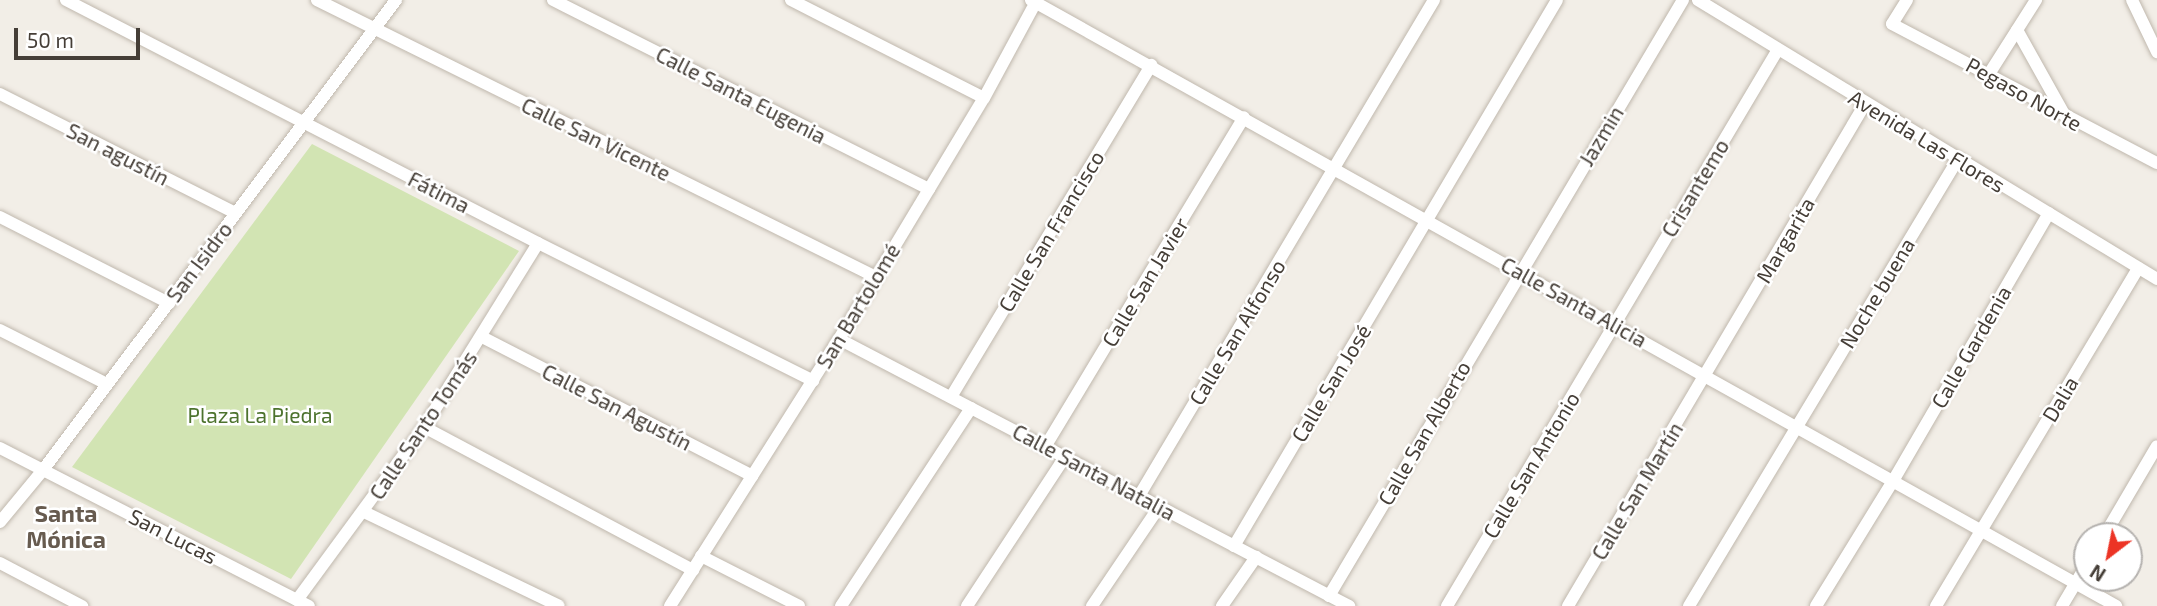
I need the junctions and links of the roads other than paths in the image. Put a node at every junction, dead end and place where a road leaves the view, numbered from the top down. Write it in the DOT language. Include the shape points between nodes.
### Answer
graph roads {
  1 [pos="66,0"];
  2 [pos="317,0"];
  3 [pos="396,0"];
  4 [pos="553,0"];
  5 [pos="791,0"];
  6 [pos="1434,0"];
  7 [pos="1556,0"];
  8 [pos="1683,0"];
  9 [pos="1698,0"];
  10 [pos="1907,0"];
  11 [pos="2036,0"];
  12 [pos="2132,0"];
  13 [pos="1035,1"];
  14 [pos="374,29"];
  15 [pos="2017,30"];
  16 [pos="1777,51"];
  17 [pos="2157,52"];
  18 [pos="1151,65"];
  19 [pos="1989,74"];
  20 [pos="0,94"];
  21 [pos="984,98"];
  22 [pos="1864,104"];
  23 [pos="1244,117"];
  24 [pos="2065,117"];
  25 [pos="306,123"];
  26 [pos="1958,159"];
  27 [pos="2157,163"];
  28 [pos="1334,167"];
  29 [pos="929,189"];
  30 [pos="236,213"];
  31 [pos="2049,213"];
  32 [pos="0,216"];
  33 [pos="1428,220"];
  34 [pos="538,243"];
  35 [pos="2138,268"];
  36 [pos="1519,271"];
  37 [pos="876,277"];
  38 [pos="2157,279"];
  39 [pos="169,303"];
  40 [pos="1614,324"];
  41 [pos="0,330"];
  42 [pos="482,337"];
  43 [pos="839,339"];
  44 [pos="1705,375"];
  45 [pos="813,381"];
  46 [pos="107,384"];
  47 [pos="951,397"];
  48 [pos="971,408"];
  49 [pos="424,427"];
  50 [pos="1797,427"];
  51 [pos="2157,446"];
  52 [pos="1045,447"];
  53 [pos="0,448"];
  54 [pos="1065,457"];
  55 [pos="43,470"];
  56 [pos="752,476"];
  57 [pos="1893,481"];
  58 [pos="1139,496"];
  59 [pos="1159,507"];
  60 [pos="364,512"];
  61 [pos="0,522"];
  62 [pos="2112,522"];
  63 [pos="1982,530"];
  64 [pos="1234,546"];
  65 [pos="701,556"];
  66 [pos="1256,557"];
  67 [pos="0,563"];
  68 [pos="693,570"];
  69 [pos="2073,581"];
  70 [pos="2073,588"];
  71 [pos="2092,592"];
  72 [pos="1329,596"];
  73 [pos="297,600"];
  74 [pos="82,606"];
  75 [pos="309,606"];
  76 [pos="559,606"];
  77 [pos="670,606"];
  78 [pos="799,606"];
  79 [pos="841,606"];
  80 [pos="967,606"];
  81 [pos="1092,606"];
  82 [pos="1222,606"];
  83 [pos="1349,606"];
  84 [pos="1447,606"];
  85 [pos="1568,606"];
  86 [pos="1689,606"];
  87 [pos="1816,606"];
  88 [pos="1936,606"];
  89 [pos="2062,606"];
  90 [pos="2116,606"];
  1 -- 25 [label="street, Fátima"];
  2 -- 14 [label="street, Calle San Vicente"];
  3 -- 14 [label="street, San Isidro"];
  4 -- 29 [label="street, Calle Santa Eugenia"];
  5 -- 21 [label="street"];
  6 -- 28 [label="street, Calle San Alfonso"];
  7 -- 33 [label="street, Calle San José"];
  8 -- 36 [label="street, Jazmin"];
  9 -- 16 [label="street, Avenida Las Flores"];
  10 -- 19 [label="street, Pegaso Norte" via="1892,24"];
  11 -- 15 [label="street"];
  12 -- 17 [label="street"];
  13 -- 18 [label="street, Calle Santa Alicia"];
  13 -- 21 [label="street, San Bartolomé"];
  14 -- 25 [label="street, San Isidro"];
  14 -- 37 [label="street, Calle San Vicente"];
  15 -- 19 [label="street"];
  15 -- 24 [label="street"];
  16 -- 22 [label="street, Avenida Las Flores"];
  16 -- 40 [label="street, Crisantemo"];
  18 -- 23 [label="street, Calle Santa Alicia"];
  18 -- 47 [label="street, Calle San Francisco"];
  19 -- 24 [label="street, Pegaso Norte"];
  20 -- 30 [label="street, San agustín"];
  21 -- 29 [label="street, San Bartolomé"];
  22 -- 26 [label="street, Avenida Las Flores"];
  22 -- 44 [label="street, Margarita"];
  23 -- 28 [label="street, Calle Santa Alicia"];
  23 -- 52 [label="street, Calle San Javier"];
  24 -- 27 [label="street, Pegaso Norte"];
  25 -- 30 [label="street, San Isidro"];
  25 -- 34 [label="street, Fátima"];
  26 -- 31 [label="street, Avenida Las Flores"];
  26 -- 50 [label="street, Noche buena"];
  28 -- 33 [label="street, Calle Santa Alicia"];
  28 -- 58 [label="street, Calle San Alfonso"];
  29 -- 37 [label="street, San Bartolomé"];
  30 -- 39 [label="street, San Isidro"];
  31 -- 35 [label="street, Avenida Las Flores"];
  31 -- 57 [label="street, Calle Gardenia"];
  32 -- 39 [label="street"];
  33 -- 36 [label="street, Calle Santa Alicia"];
  33 -- 64 [label="street, Calle San José"];
  34 -- 42 [label="street, Calle Santo Tomás"];
  34 -- 45 [label="street, Fátima"];
  35 -- 38 [label="street, Avenida Las Flores"];
  35 -- 63 [label="street, Dalia"];
  36 -- 40 [label="street, Calle Santa Alicia"];
  36 -- 72 [label="street, Calle San Alberto"];
  37 -- 43 [label="street, San Bartolomé"];
  39 -- 46 [label="street, San Isidro"];
  40 -- 44 [label="street, Calle Santa Alicia"];
  40 -- 84 [label="street, Calle San Antonio"];
  41 -- 46 [label="street"];
  42 -- 49 [label="street, Calle Santo Tomás"];
  42 -- 56 [label="street, Calle San Agustín"];
  43 -- 45 [label="street, San Bartolomé"];
  43 -- 47 [label="street, Calle Santa Natalia"];
  44 -- 50 [label="street, Calle Santa Alicia"];
  44 -- 85 [label="street, Calle San Martín"];
  45 -- 56 [label="street, San Bartolomé"];
  46 -- 55 [label="street, San Isidro"];
  47 -- 48 [label="street, Calle Santa Natalia"];
  48 -- 52 [label="street, Calle Santa Natalia"];
  48 -- 79 [label="street"];
  49 -- 60 [label="street, Calle Santo Tomás"];
  49 -- 68 [label="street"];
  50 -- 57 [label="street, Calle Santa Alicia"];
  50 -- 86 [label="street, Noche buena"];
  51 -- 62 [label="street"];
  52 -- 54 [label="street, Calle Santa Natalia"];
  53 -- 55 [label="street, San Lucas"];
  54 -- 58 [label="street, Calle Santa Natalia"];
  54 -- 80 [label="street"];
  55 -- 61 [label="street, San Isidro"];
  55 -- 73 [label="street, San Lucas"];
  56 -- 65 [label="street, San Bartolomé"];
  57 -- 63 [label="street, Calle Santa Alicia"];
  57 -- 87 [label="street, Calle Gardenia"];
  58 -- 59 [label="street, Calle Santa Natalia"];
  59 -- 64 [label="street, Calle Santa Natalia"];
  59 -- 81 [label="street"];
  60 -- 73 [label="street, Calle Santo Tomás"];
  60 -- 76 [label="street"];
  63 -- 69 [label="street, Calle Santa Alicia"];
  63 -- 88 [label="street, Dalia"];
  64 -- 66 [label="street, Calle Santa Natalia"];
  65 -- 68 [label="street, San Bartolomé"];
  65 -- 78 [label="street"];
  66 -- 72 [label="street, Calle Santa Natalia"];
  66 -- 82 [label="street"];
  67 -- 74 [label="street"];
  68 -- 77 [label="street, San Bartolomé"];
  70 -- 89 [label="street"];
  71 -- 90 [label="street, Calle Santa Alicia"];
  72 -- 83 [label="street, Calle Santa Natalia"];
  73 -- 75 [label="street, San Lucas"];
}
